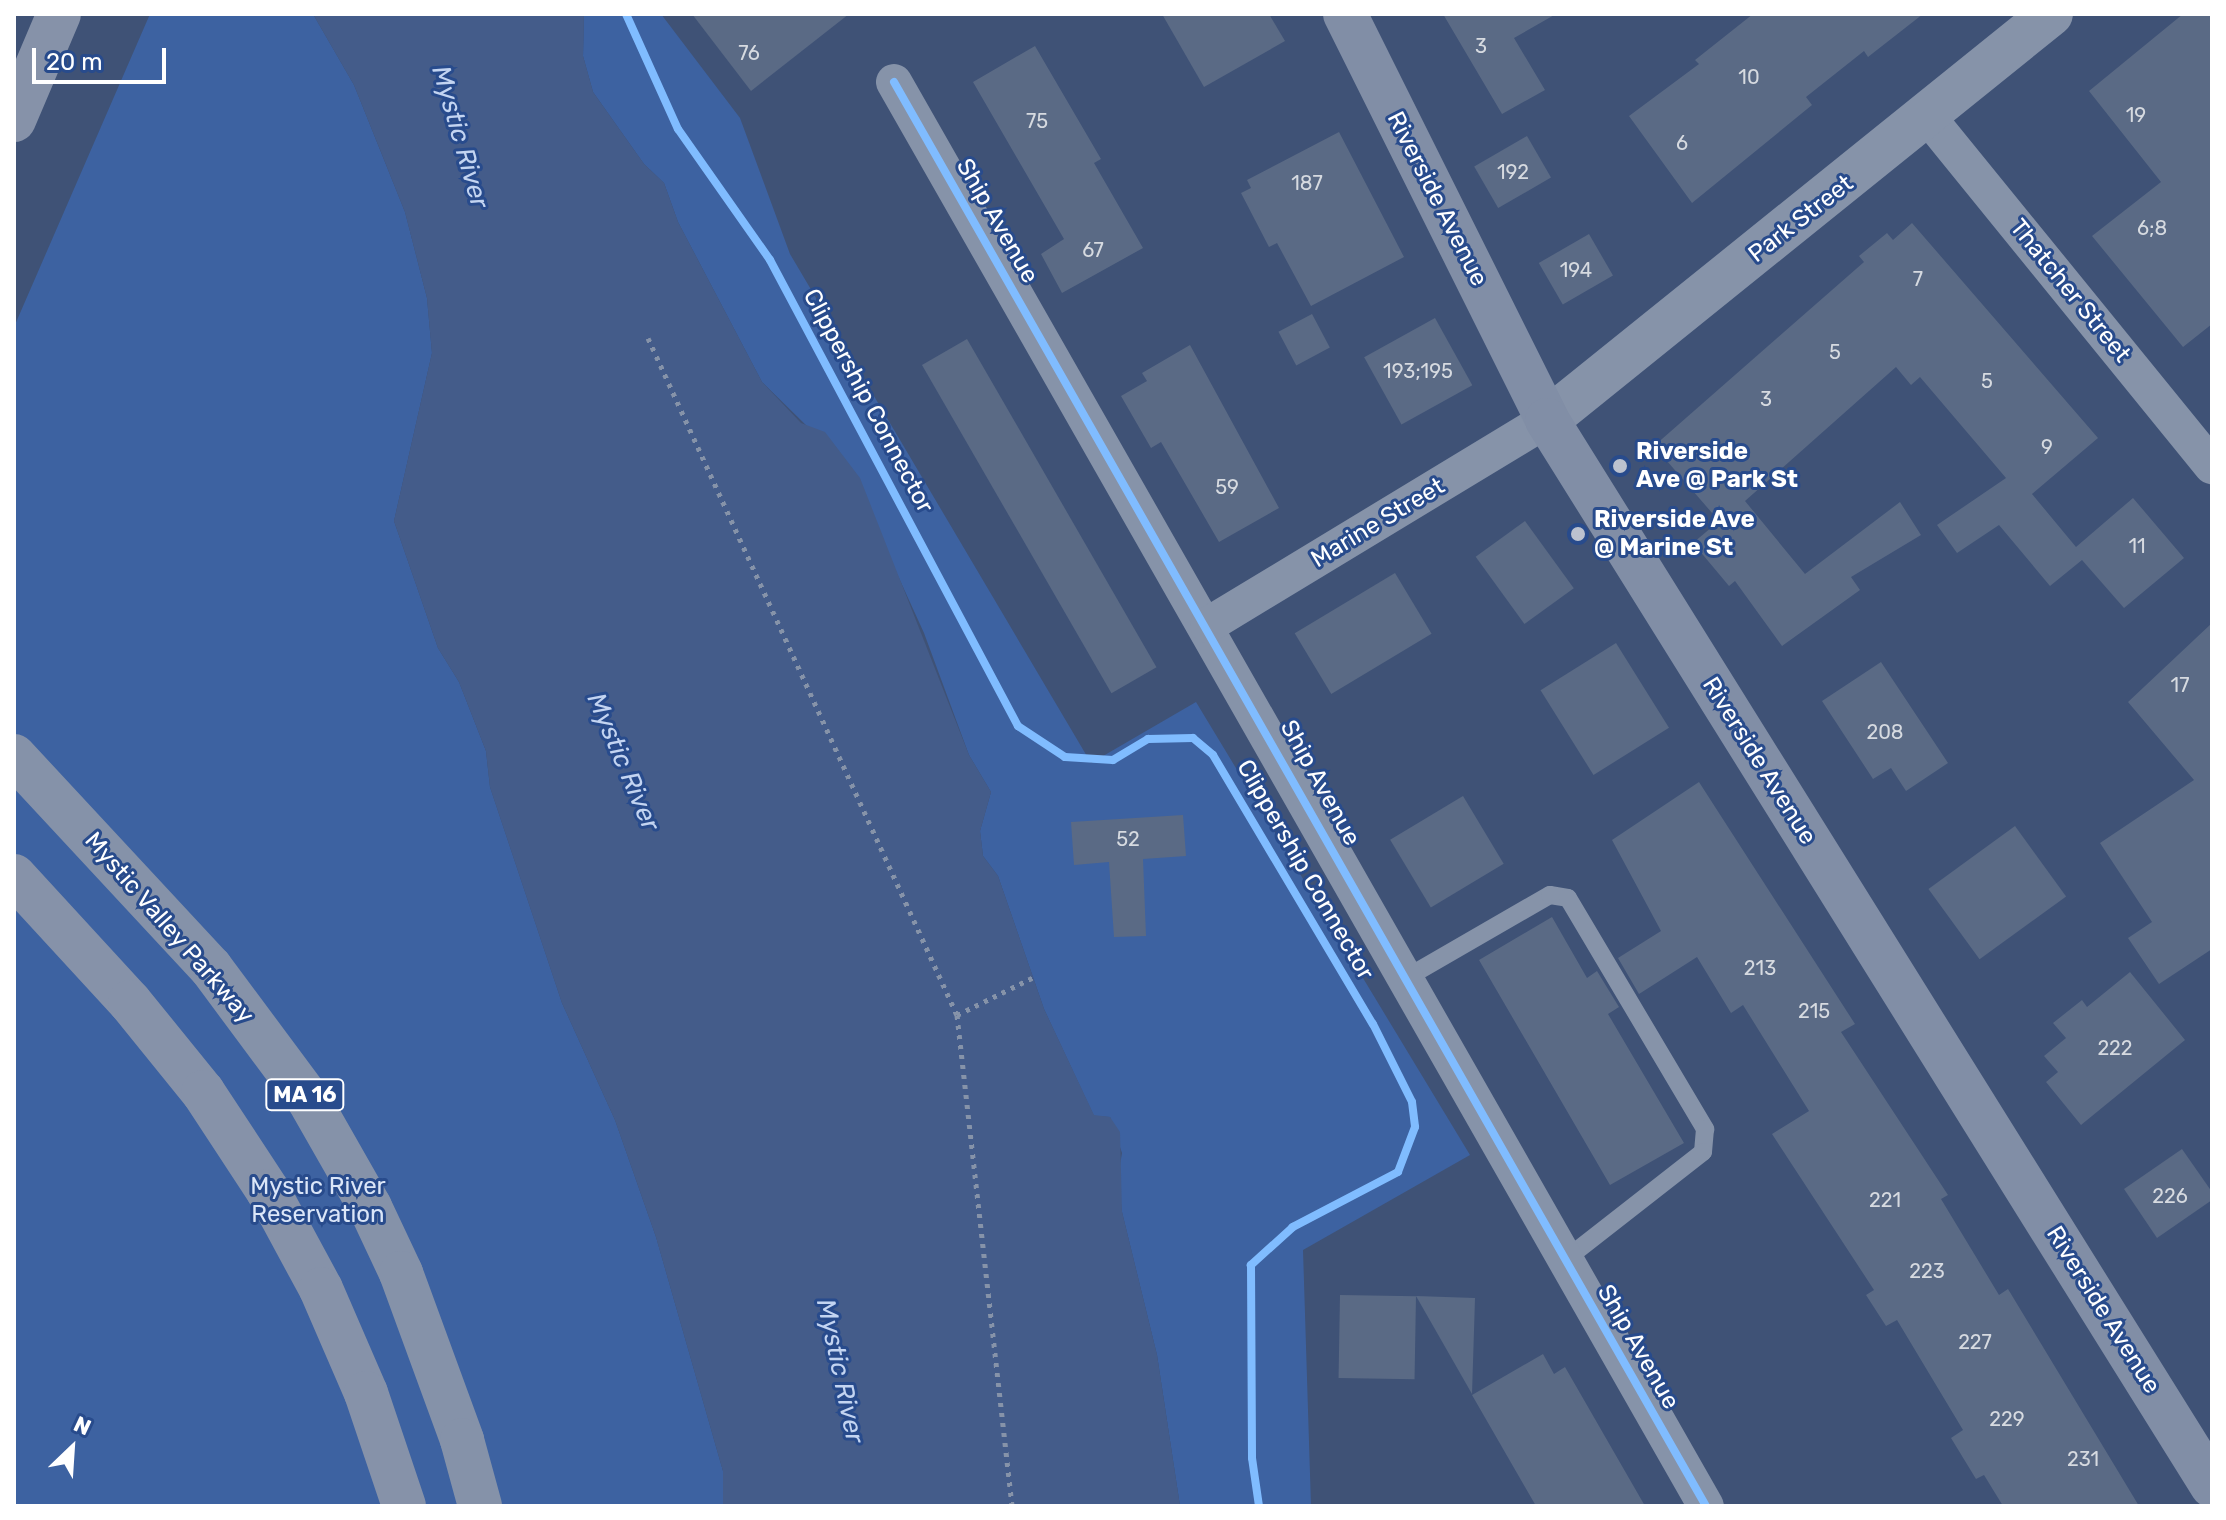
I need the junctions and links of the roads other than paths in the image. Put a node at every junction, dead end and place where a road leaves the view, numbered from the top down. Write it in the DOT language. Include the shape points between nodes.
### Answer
graph roads {
  1 [pos="1345,14"];
  2 [pos="2051,14"];
  3 [pos="51,31"];
  4 [pos="894,82"];
  5 [pos="1928,117"];
  6 [pos="14,120"];
  7 [pos="1547,420"];
  8 [pos="2212,466"];
  9 [pos="1208,625"];
  10 [pos="14,756"];
  11 [pos="14,876"];
  12 [pos="1406,978"];
  13 [pos="1565,1260"];
  14 [pos="2212,1486"];
  15 [pos="404,1506"];
  16 [pos="480,1506"];
  17 [pos="1706,1506"];
  1 -- 7 [label="main road, Riverside Avenue"];
  2 -- 5 [label="street, Park Street"];
  3 -- 6 [label="highway"];
  4 -- 9 [label="street, Ship Avenue"];
  5 -- 7 [label="street, Park Street"];
  5 -- 8 [label="street, Thatcher Street"];
  7 -- 9 [label="street, Marine Street"];
  7 -- 14 [label="main road, Riverside Avenue"];
  9 -- 12 [label="street, Ship Avenue"];
  10 -- 16 [label="main road, Mystic Valley Parkway / MA 16" via="211,968 309,1100 401,1273 439,1372"];
  11 -- 15 [label="highway" via="130,1002 203,1092 268,1191 321,1289 355,1367"];
  12 -- 13 [label="street, Ship Avenue"];
  12 -- 13 [label="lane" via="1550,895 1568,898 1705,1129 1703,1152"];
  13 -- 17 [label="street, Ship Avenue"];
}
